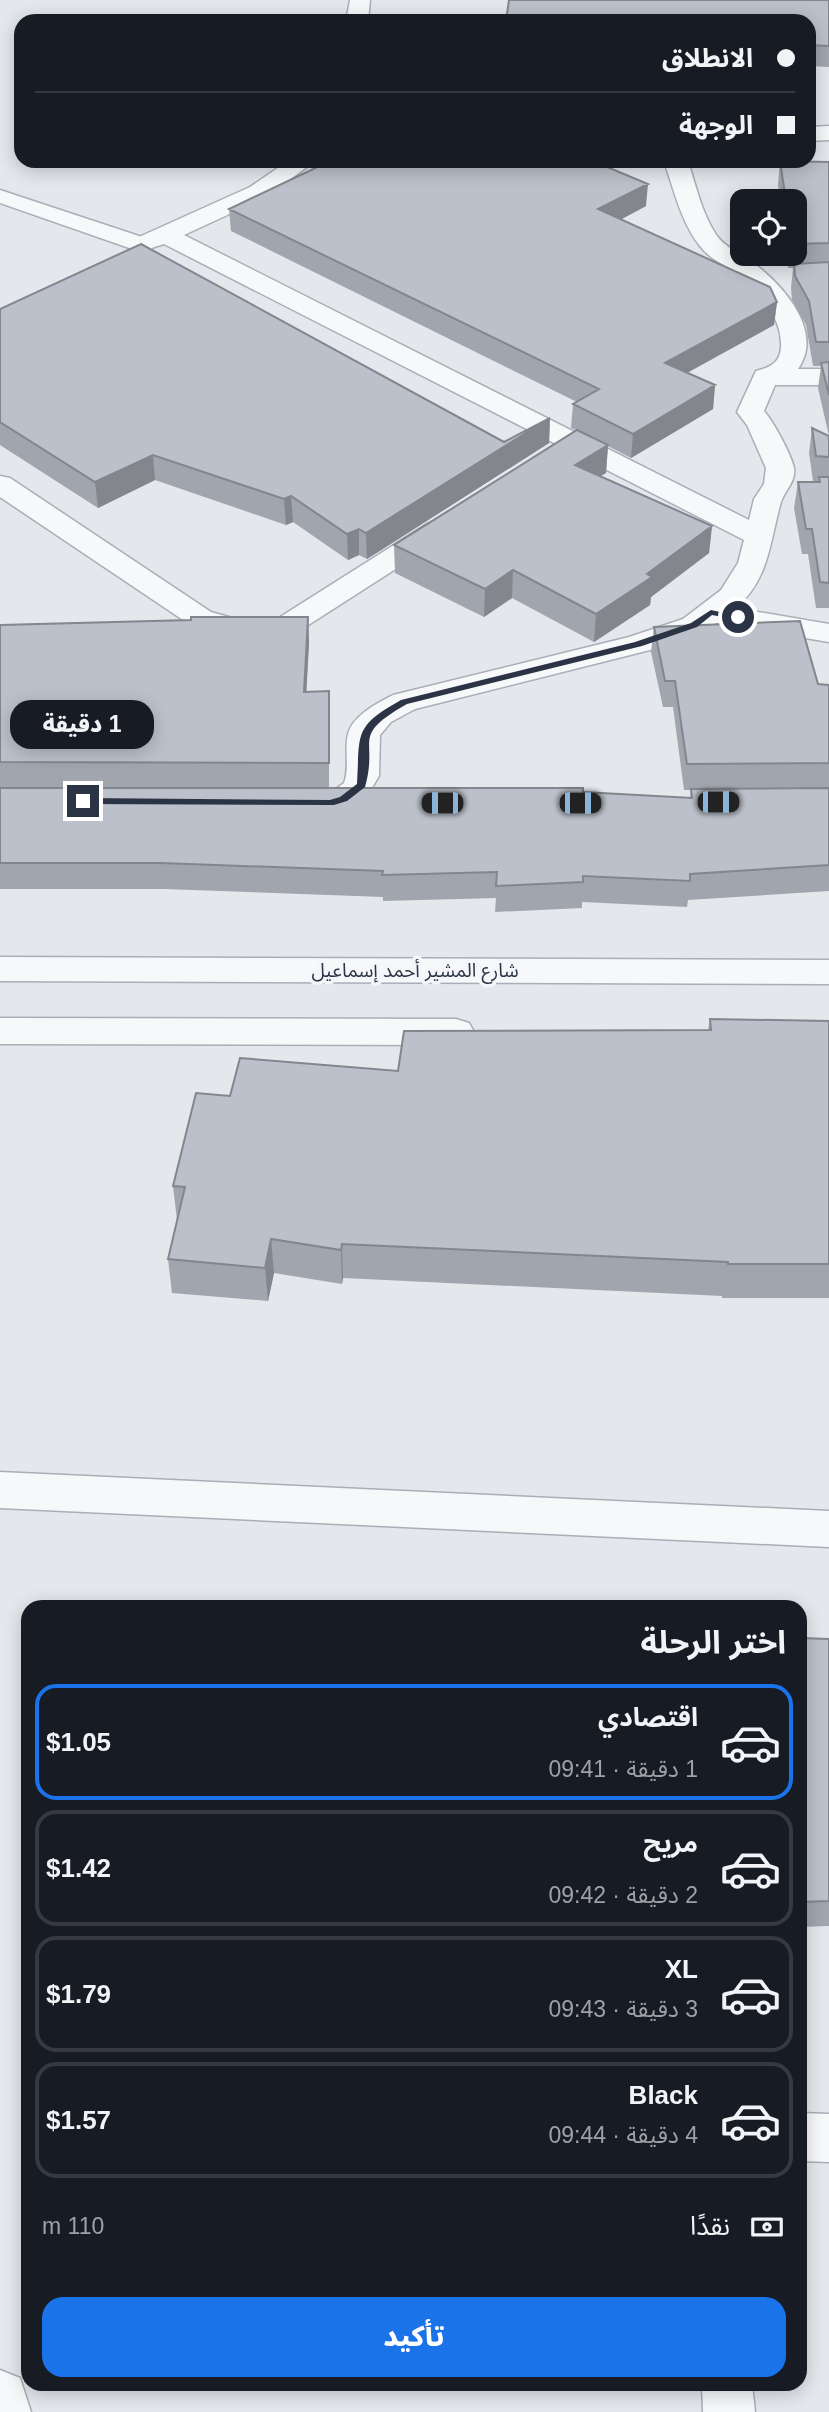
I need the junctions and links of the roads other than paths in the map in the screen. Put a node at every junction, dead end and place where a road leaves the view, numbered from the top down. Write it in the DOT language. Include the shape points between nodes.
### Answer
graph roads {
  1 [pos="293,168"];
  2 [pos="679,168"];
  3 [pos="0,196"];
  4 [pos="154,240"];
  5 [pos="107,261"];
  6 [pos="793,278"];
  7 [pos="758,279"];
  8 [pos="765,377"];
  9 [pos="829,377"];
  10 [pos="0,484"];
  11 [pos="460,516"];
  12 [pos="758,536"];
  13 [pos="711,612"];
  14 [pos="829,633"];
  15 [pos="289,803"];
  16 [pos="331,803"];
  17 [pos="386,803"];
  18 [pos="0,969"];
  19 [pos="829,972"];
  20 [pos="0,1031"];
  21 [pos="484,1032"];
  22 [pos="0,1490"];
  23 [pos="829,1529"];
  24 [pos="807,2137"];
  25 [pos="829,2138"];
  26 [pos="728,2391"];
  27 [pos="0,2398"];
  28 [pos="3,2412"];
  29 [pos="729,2412"];
  1 -- 4 [label="street" via="258,192"];
  2 -- 7 [label="street" via="705,237"];
  3 -- 4 [label="lane"];
  4 -- 5 [label="street"];
  4 -- 12 [label="street" via="563,450"];
  6 -- 7 [label="street"];
  7 -- 8 [label="street" via="786,315 795,341 791,360 777,376"];
  8 -- 9 [label="street"];
  8 -- 12 [label="street" via="751,412 780,468 778,484 787,491 768,499"];
  10 -- 11 [label="street" via="200,618 232,631 288,625"];
  12 -- 13 [label="street" via="753,563 732,596"];
  13 -- 14 [label="street"];
  13 -- 16 [label="street" via="694,625 639,644 404,702 380,715 364,733 362,785"];
  15 -- 16 [label="street"];
  16 -- 17 [label="street"];
  18 -- 19 [label="street, شارع المشير أحمد إسماعيل"];
  20 -- 21 [label="street"];
  22 -- 23 [label="street"];
  24 -- 25 [label="lane"];
  26 -- 29 [label="lane"];
  27 -- 28 [label="street"];
}
